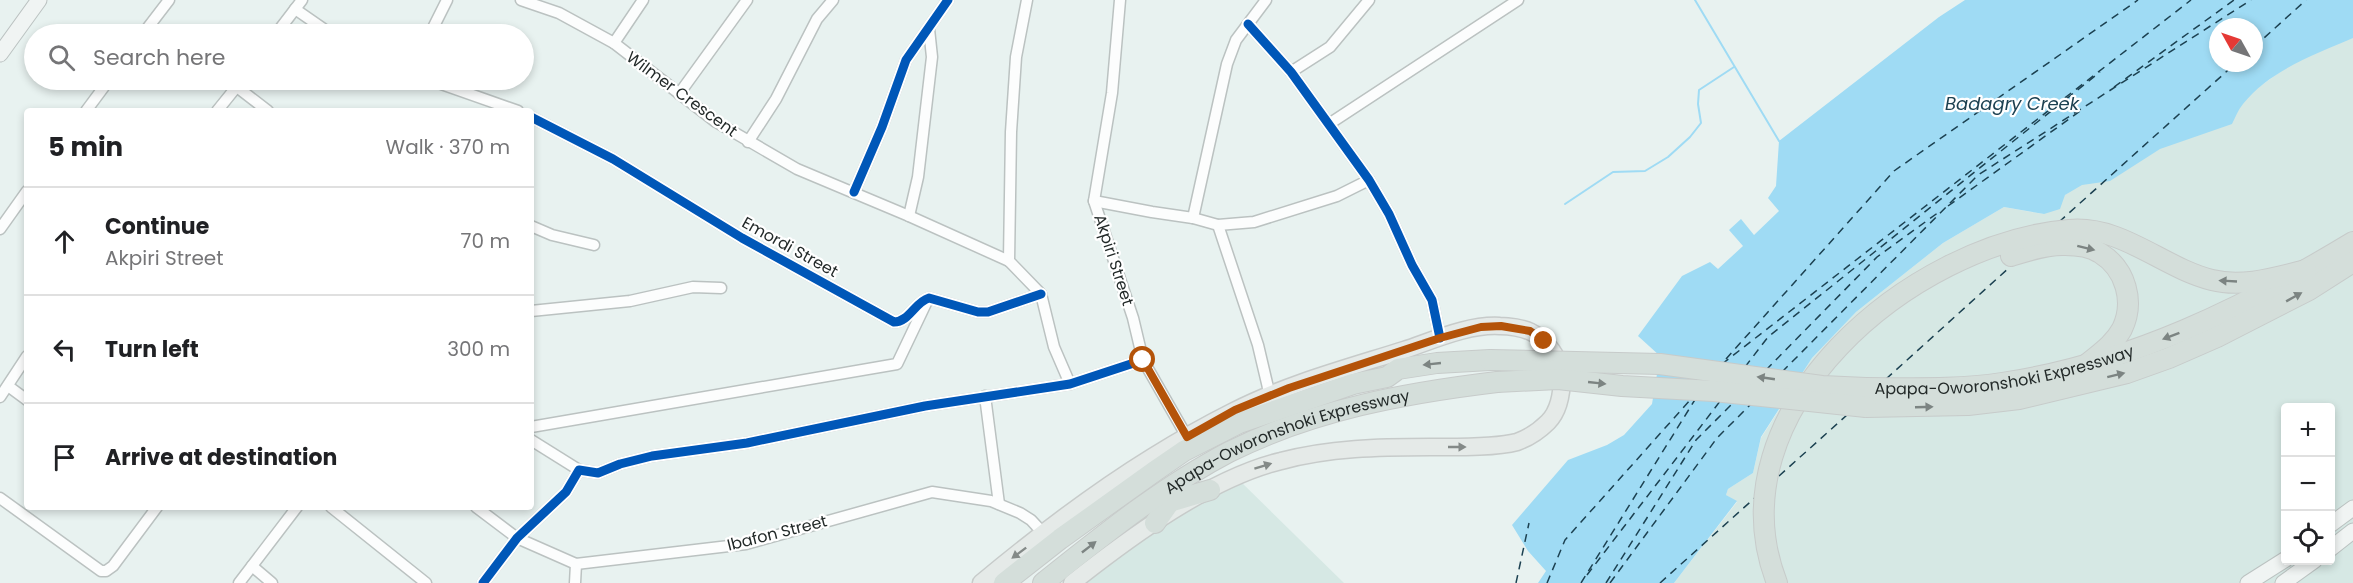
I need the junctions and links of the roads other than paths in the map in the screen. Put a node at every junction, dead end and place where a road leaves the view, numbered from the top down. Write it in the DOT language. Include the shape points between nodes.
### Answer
graph roads {
  1 [pos="39,0"];
  2 [pos="169,0"];
  3 [pos="302,0"];
  4 [pos="447,0"];
  5 [pos="520,0"];
  6 [pos="643,0"];
  7 [pos="747,0"];
  8 [pos="833,0"];
  9 [pos="948,0"];
  10 [pos="1027,0"];
  11 [pos="1120,0"];
  12 [pos="1266,0"];
  13 [pos="1369,0"];
  14 [pos="1518,0"];
  15 [pos="295,9"];
  16 [pos="151,24"];
  17 [pos="284,24"];
  18 [pos="317,24"];
  19 [pos="435,24"];
  20 [pos="1248,24"];
  21 [pos="929,28"];
  22 [pos="614,43"];
  23 [pos="0,54"];
  24 [pos="1291,72"];
  25 [pos="102,90"];
  26 [pos="234,90"];
  27 [pos="246,90"];
  28 [pos="458,90"];
  29 [pos="678,94"];
  30 [pos="88,108"];
  31 [pos="219,108"];
  32 [pos="265,108"];
  33 [pos="509,108"];
  34 [pos="534,119"];
  35 [pos="1329,124"];
  36 [pos="748,142"];
  37 [pos="1369,180"];
  38 [pos="854,192"];
  39 [pos="24,195"];
  40 [pos="1094,201"];
  41 [pos="909,216"];
  42 [pos="1193,218"];
  43 [pos="1218,225"];
  44 [pos="534,227"];
  45 [pos="0,229"];
  46 [pos="2353,242"];
  47 [pos="594,245"];
  48 [pos="1009,261"];
  49 [pos="2353,262"];
  50 [pos="2306,270"];
  51 [pos="721,288"];
  52 [pos="1041,294"];
  53 [pos="929,298"];
  54 [pos="534,311"];
  55 [pos="1440,338"];
  56 [pos="1143,360"];
  57 [pos="24,361"];
  58 [pos="2086,365"];
  59 [pos="1070,384"];
  60 [pos="8,386"];
  61 [pos="985,396"];
  62 [pos="1270,396"];
  63 [pos="0,397"];
  64 [pos="24,398"];
  65 [pos="1866,398"];
  66 [pos="534,425"];
  67 [pos="1187,437"];
  68 [pos="534,442"];
  69 [pos="1154,464"];
  70 [pos="1201,468"];
  71 [pos="579,470"];
  72 [pos="1210,490"];
  73 [pos="0,498"];
  74 [pos="1100,501"];
  75 [pos="1170,502"];
  76 [pos="999,504"];
  77 [pos="1140,508"];
  78 [pos="2353,508"];
  79 [pos="155,510"];
  80 [pos="295,510"];
  81 [pos="335,510"];
  82 [pos="480,510"];
  83 [pos="2335,522"];
  84 [pos="1155,523"];
  85 [pos="2353,531"];
  86 [pos="1044,534"];
  87 [pos="517,538"];
  88 [pos="2335,546"];
  89 [pos="2281,562"];
  90 [pos="576,564"];
  91 [pos="2309,565"];
  92 [pos="252,566"];
  93 [pos="239,583"];
  94 [pos="272,583"];
  95 [pos="426,583"];
  96 [pos="483,583"];
  97 [pos="575,583"];
  98 [pos="981,583"];
  99 [pos="1004,583"];
  100 [pos="1043,583"];
  101 [pos="1072,583"];
  102 [pos="1777,583"];
  103 [pos="1790,583"];
  104 [pos="2248,583"];
  105 [pos="2283,583"];
  1 -- 23 [label="street"];
  2 -- 16 [label="street"];
  3 -- 15 [label="street"];
  4 -- 19 [label="street"];
  5 -- 22 [label="street, Wilmer Crescent" via="559,12"];
  6 -- 22 [label="street"];
  7 -- 29 [label="street"];
  8 -- 36 [label="street" via="817,19 776,99"];
  9 -- 21 [label="street"];
  10 -- 48 [label="street" via="1011,132"];
  11 -- 40 [label="street, Akpiri Street" via="1112,93"];
  12 -- 20 [label="street"];
  13 -- 24 [label="street" via="1329,47"];
  14 -- 35 [label="street"];
  15 -- 17 [label="street"];
  15 -- 18 [label="street"];
  20 -- 24 [label="street"];
  20 -- 42 [label="street" via="1236,40 1227,64"];
  21 -- 38 [label="street" via="906,60"];
  21 -- 41 [label="street" via="932,57 918,177"];
  22 -- 29 [label="street, Wilmer Crescent"];
  24 -- 35 [label="street"];
  25 -- 30 [label="street"];
  26 -- 31 [label="street"];
  27 -- 32 [label="street"];
  28 -- 33 [label="street"];
  29 -- 36 [label="street, Wilmer Crescent"];
  34 -- 53 [label="street, Emordi Street" via="613,159 742,238 894,322 903,320"];
  35 -- 37 [label="street"];
  36 -- 38 [label="street, Wilmer Crescent" via="797,169"];
  37 -- 43 [label="street" via="1337,196 1254,222"];
  37 -- 55 [label="street" via="1432,300"];
  38 -- 41 [label="street, Wilmer Crescent"];
  39 -- 45 [label="street"];
  40 -- 42 [label="street"];
  40 -- 56 [label="street, Akpiri Street"];
  41 -- 48 [label="street, Wilmer Crescent"];
  42 -- 43 [label="street"];
  43 -- 62 [label="street" via="1258,345"];
  44 -- 47 [label="street"];
  46 -- 50 [label="highway, Apapa-Oworonshoki Expressway"];
  48 -- 52 [label="street"];
  65 -- 49 [label="highway, Apapa-Oworonshoki Expressway, one-way" via="1968,405 2019,399 2127,373 2217,337 2309,290"];
  50 -- 58 [label="highway, Apapa-Oworonshoki Expressway, one-way" via="2184,332"];
  50 -- 102 [label="highway, one-way" via="2263,280 2214,281 2187,272 2114,235 2070,230 1980,251 1932,275 1890,301 1849,336 1817,371 1781,429 1765,496 1765,532"];
  51 -- 54 [label="street" via="693,287 630,301"];
  52 -- 53 [label="street" via="988,312"];
  52 -- 59 [label="street" via="1054,346"];
  53 -- 66 [label="street" via="897,364"];
  55 -- 62 [label="main road, Apapa-Oworonshoki Expressway"];
  72 -- 55 [label="main road, Apapa-Oworonshoki Expressway, one-way" via="1242,472 1282,460 1345,450 1515,442 1551,420 1561,395 1561,367 1544,341 1530,331 1501,326"];
  56 -- 59 [label="street"];
  56 -- 67 [label="street, Akpiri Street"];
  57 -- 60 [label="street"];
  58 -- 65 [label="highway, Apapa-Oworonshoki Expressway" via="1984,385"];
  103 -- 58 [label="highway, one-way" via="1776,524 1784,457 1792,436 1832,372 1890,316 1971,267 2062,244 2082,247 2100,252 2114,265 2128,292 2129,309 2114,342"];
  59 -- 61 [label="street"];
  60 -- 63 [label="street"];
  60 -- 64 [label="street"];
  61 -- 71 [label="street" via="747,444 652,456 598,473"];
  61 -- 76 [label="street"];
  62 -- 67 [label="main road, Apapa-Oworonshoki Expressway"];
  65 -- 69 [label="highway, Apapa-Oworonshoki Expressway, one-way, bridge" via="1822,386 1660,364 1490,360 1437,363 1405,368 1239,423"];
  70 -- 65 [label="highway, Apapa-Oworonshoki Expressway, one-way, bridge" via="1281,429 1338,410 1426,391 1497,382 1558,379 1622,386"];
  67 -- 69 [label="main road, Apapa-Oworonshoki Expressway"];
  68 -- 71 [label="street"];
  69 -- 74 [label="highway, Apapa-Oworonshoki Expressway"];
  69 -- 74 [label="highway"];
  70 -- 75 [label="highway" via="1183,483"];
  70 -- 77 [label="highway, Apapa-Oworonshoki Expressway"];
  71 -- 87 [label="street" via="566,492"];
  72 -- 75 [label="highway"];
  72 -- 84 [label="main road, Apapa-Oworonshoki Expressway"];
  73 -- 79 [label="street" via="106,571"];
  74 -- 86 [label="main road, Apapa-Oworonshoki Expressway"];
  74 -- 99 [label="highway, Apapa-Oworonshoki Expressway"];
  75 -- 77 [label="highway"];
  75 -- 84 [label="highway"];
  76 -- 86 [label="street, Ibafon Street" via="1026,517"];
  76 -- 90 [label="street, Ibafon Street" via="932,492 746,544"];
  100 -- 77 [label="highway, Apapa-Oworonshoki Expressway, one-way"];
  78 -- 83 [label="street"];
  80 -- 92 [label="street"];
  81 -- 95 [label="street"];
  82 -- 87 [label="street"];
  84 -- 101 [label="main road, Apapa-Oworonshoki Expressway"];
  85 -- 88 [label="street"];
  86 -- 98 [label="main road, Apapa-Oworonshoki Expressway, one-way"];
  87 -- 90 [label="street"];
  87 -- 96 [label="street"];
  89 -- 104 [label="street"];
  90 -- 97 [label="street"];
  91 -- 105 [label="street"];
  92 -- 93 [label="street"];
  92 -- 94 [label="street"];
}
